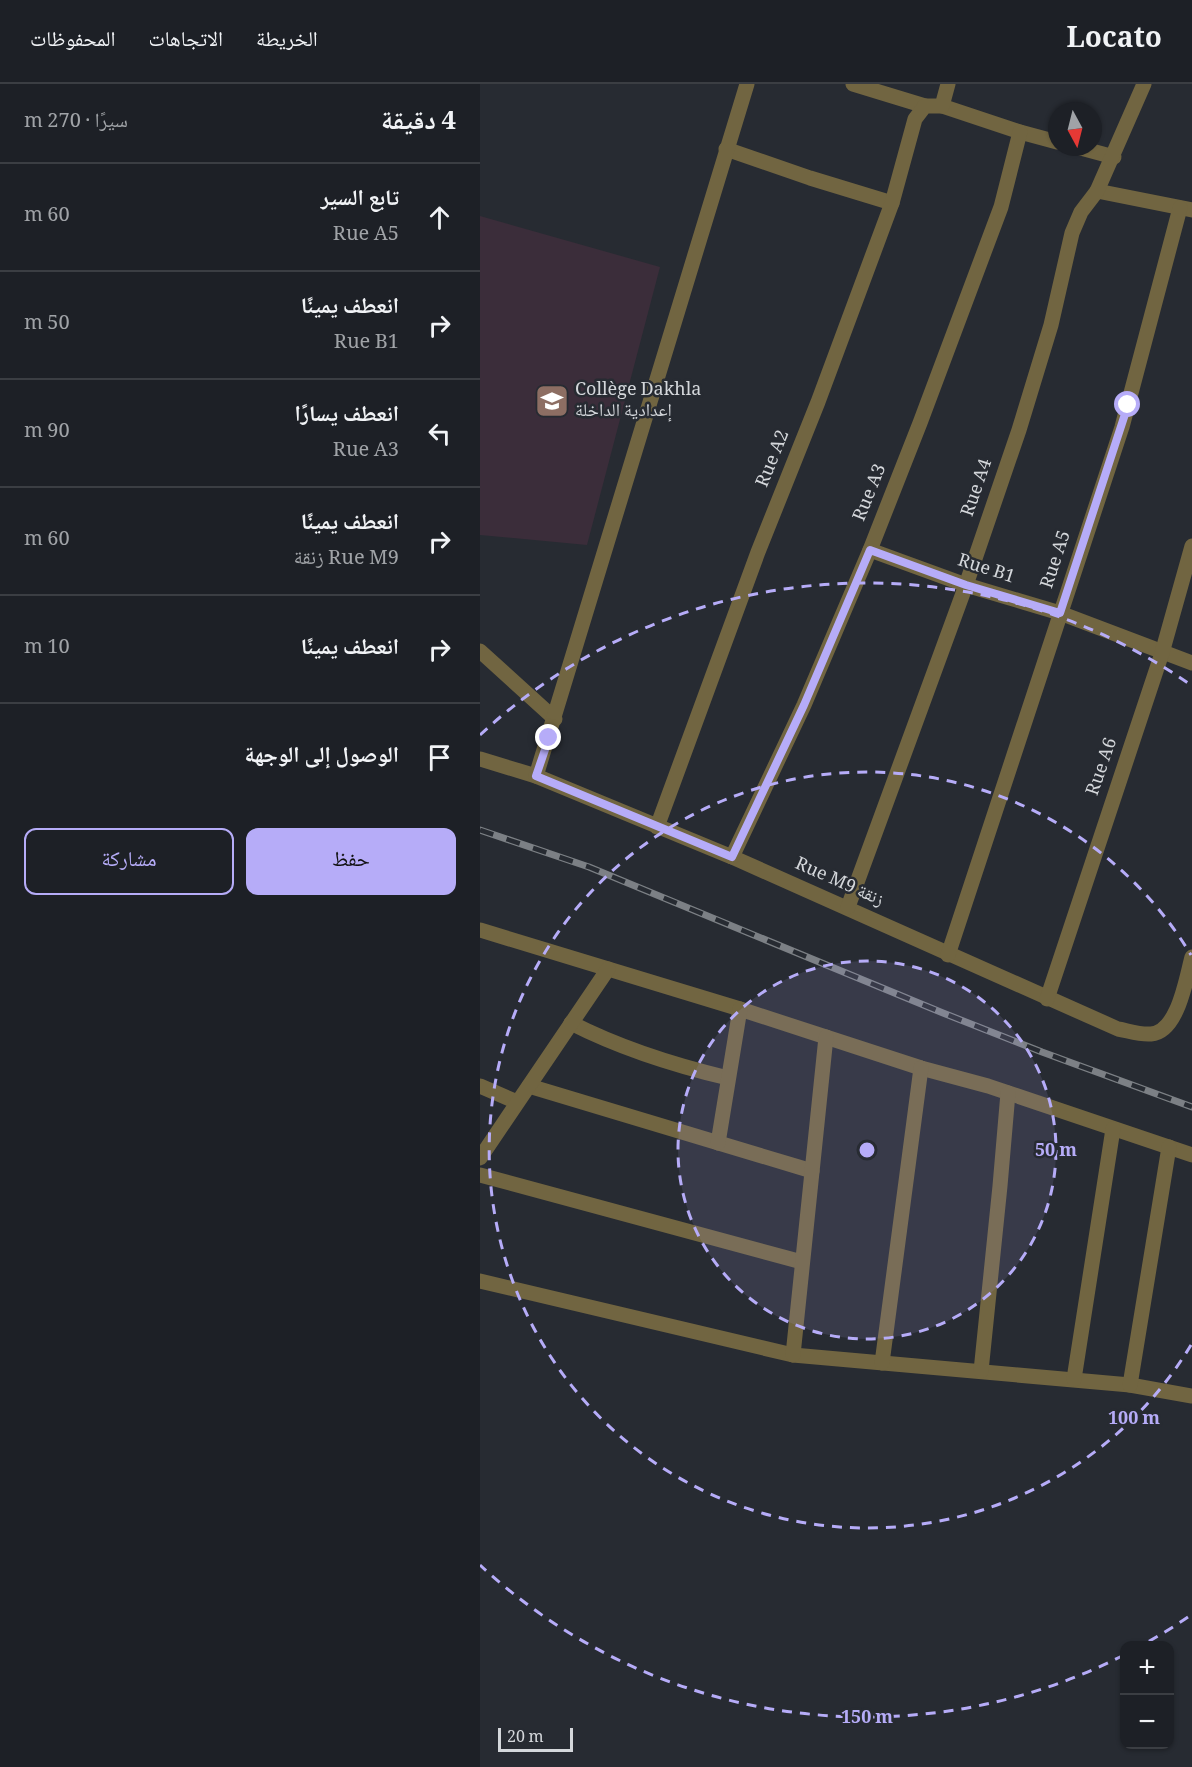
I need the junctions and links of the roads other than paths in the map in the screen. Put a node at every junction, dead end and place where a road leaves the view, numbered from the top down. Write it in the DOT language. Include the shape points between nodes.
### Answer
graph roads {
  1 [pos="747,84"];
  2 [pos="853,84"];
  3 [pos="948,84"];
  4 [pos="1144,84"];
  5 [pos="925,106"];
  6 [pos="942,106"];
  7 [pos="1020,132"];
  8 [pos="1048,140"];
  9 [pos="726,148"];
  10 [pos="1102,154"];
  11 [pos="1114,157"];
  12 [pos="1097,191"];
  13 [pos="892,202"];
  14 [pos="1186,209"];
  15 [pos="1192,546"];
  16 [pos="870,550"];
  17 [pos="966,585"];
  18 [pos="1060,613"];
  19 [pos="480,651"];
  20 [pos="1162,653"];
  21 [pos="1192,663"];
  22 [pos="555,719"];
  23 [pos="480,759"];
  24 [pos="536,776"];
  25 [pos="657,827"];
  26 [pos="732,857"];
  27 [pos="848,907"];
  28 [pos="480,930"];
  29 [pos="948,955"];
  30 [pos="1192,957"];
  31 [pos="608,969"];
  32 [pos="1047,999"];
  33 [pos="740,1009"];
  34 [pos="571,1023"];
  35 [pos="826,1037"];
  36 [pos="921,1068"];
  37 [pos="728,1078"];
  38 [pos="480,1086"];
  39 [pos="529,1086"];
  40 [pos="1008,1093"];
  41 [pos="517,1102"];
  42 [pos="1113,1129"];
  43 [pos="718,1143"];
  44 [pos="1169,1148"];
  45 [pos="1192,1155"];
  46 [pos="480,1158"];
  47 [pos="812,1171"];
  48 [pos="480,1175"];
  49 [pos="802,1262"];
  50 [pos="480,1281"];
  51 [pos="794,1355"];
  52 [pos="882,1363"];
  53 [pos="981,1371"];
  54 [pos="1074,1380"];
  55 [pos="1130,1385"];
  56 [pos="1192,1396"];
  1 -- 9 [label="street"];
  2 -- 5 [label="street"];
  3 -- 6 [label="street"];
  4 -- 11 [label="street, Rue A4"];
  5 -- 6 [label="street"];
  5 -- 13 [label="street, Rue A2" via="912,126"];
  6 -- 7 [label="street"];
  7 -- 8 [label="street"];
  7 -- 16 [label="street, Rue A3" via="1001,207"];
  9 -- 13 [label="street"];
  9 -- 22 [label="street"];
  10 -- 11 [label="street"];
  11 -- 12 [label="street, Rue A4"];
  12 -- 14 [label="street"];
  12 -- 17 [label="street, Rue A4" via="1081,212 1072,233 1048,335"];
  13 -- 25 [label="street, Rue A2"];
  14 -- 18 [label="street, Rue A5" via="1122,427"];
  15 -- 20 [label="street, Rue A6"];
  16 -- 17 [label="street, Rue B1"];
  16 -- 26 [label="street, Rue A3" via="804,705"];
  17 -- 18 [label="street, Rue B1"];
  17 -- 27 [label="street, Rue A4"];
  18 -- 20 [label="street, Rue B1"];
  18 -- 29 [label="street, Rue A5"];
  19 -- 22 [label="street"];
  20 -- 21 [label="street, Rue B1"];
  20 -- 32 [label="street, Rue A6"];
  22 -- 24 [label="street"];
  23 -- 24 [label="street, Rue M9 زنقة"];
  24 -- 25 [label="street, Rue M9 زنقة"];
  25 -- 26 [label="street, Rue M9 زنقة"];
  26 -- 27 [label="street, Rue M9 زنقة"];
  27 -- 29 [label="street, Rue M9 زنقة"];
  28 -- 31 [label="street"];
  29 -- 32 [label="street, Rue M9 زنقة"];
  30 -- 32 [label="street, Rue M9 زنقة" via="1175,1016 1154,1034 1118,1029"];
  31 -- 33 [label="street"];
  31 -- 34 [label="street"];
  33 -- 35 [label="street"];
  33 -- 37 [label="street"];
  34 -- 37 [label="street" via="650,1058"];
  34 -- 39 [label="street"];
  35 -- 36 [label="street"];
  35 -- 47 [label="street"];
  36 -- 40 [label="street"];
  36 -- 52 [label="street"];
  37 -- 43 [label="street"];
  38 -- 41 [label="street"];
  39 -- 41 [label="street"];
  39 -- 43 [label="street"];
  40 -- 42 [label="street"];
  40 -- 53 [label="street"];
  41 -- 46 [label="street"];
  42 -- 44 [label="street"];
  42 -- 54 [label="street"];
  43 -- 47 [label="street"];
  44 -- 45 [label="street"];
  44 -- 55 [label="street"];
  47 -- 49 [label="street"];
  48 -- 49 [label="street"];
  49 -- 51 [label="street"];
  50 -- 51 [label="street"];
  51 -- 52 [label="street"];
  52 -- 53 [label="street"];
  53 -- 54 [label="street"];
  54 -- 55 [label="street"];
  55 -- 56 [label="street"];
}
